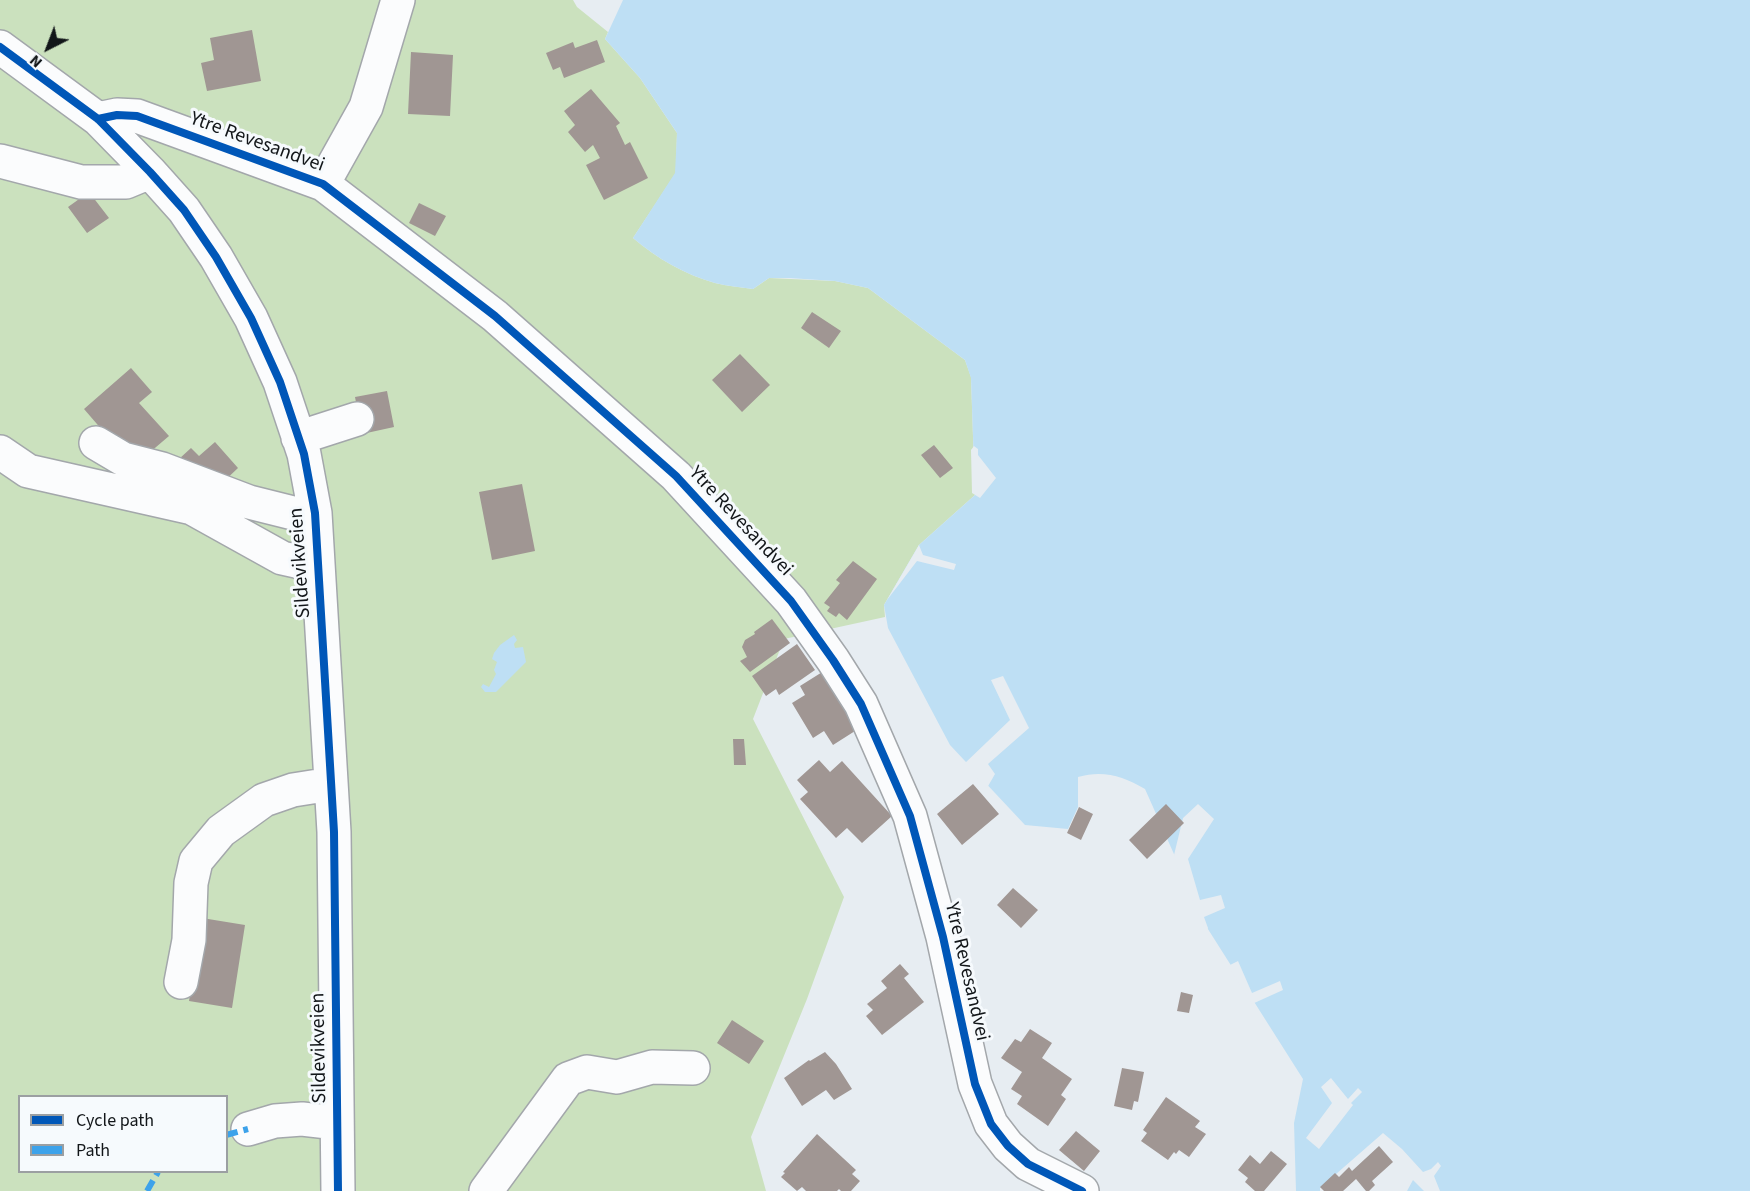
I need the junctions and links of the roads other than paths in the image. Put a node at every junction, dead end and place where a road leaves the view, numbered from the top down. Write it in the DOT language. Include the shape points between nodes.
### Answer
graph roads {
  1 [pos="398,0"];
  2 [pos="0,47"];
  3 [pos="98,119"];
  4 [pos="0,161"];
  5 [pos="150,172"];
  6 [pos="323,184"];
  7 [pos="357,419"];
  8 [pos="298,438"];
  9 [pos="96,443"];
  10 [pos="0,452"];
  11 [pos="315,513"];
  12 [pos="318,566"];
  13 [pos="331,784"];
  14 [pos="181,982"];
  15 [pos="693,1068"];
  16 [pos="337,1123"];
  17 [pos="248,1129"];
  18 [pos="338,1191"];
  19 [pos="486,1191"];
  20 [pos="1082,1191"];
  1 -- 6 [label="street, Ytre Revesandvei" via="366,107"];
  2 -- 3 [label="street, Sildevikveien"];
  3 -- 5 [label="street, Sildevikveien"];
  3 -- 6 [label="street, Ytre Revesandvei" via="137,116"];
  4 -- 5 [label="street" via="81,182 126,182"];
  5 -- 8 [label="street, Sildevikveien" via="184,210 251,318 280,382"];
  6 -- 20 [label="street, Ytre Revesandvei" via="495,316 676,476 791,601 861,704 910,816 943,937 975,1084 991,1124 1028,1164"];
  7 -- 8 [label="street"];
  8 -- 11 [label="street, Sildevikveien"];
  9 -- 11 [label="street" via="123,459 162,469 249,502 301,515"];
  10 -- 12 [label="street, Sildevikveien" via="28,471 192,508 282,558"];
  11 -- 12 [label="street, Sildevikveien"];
  12 -- 13 [label="street, Sildevikveien"];
  13 -- 14 [label="street" via="264,800 221,831 196,861"];
  13 -- 16 [label="street, Sildevikveien"];
  15 -- 19 [label="street" via="652,1066 617,1077 587,1072 568,1079"];
  16 -- 17 [label="street" via="302,1119"];
  16 -- 18 [label="street, Sildevikveien"];
}
